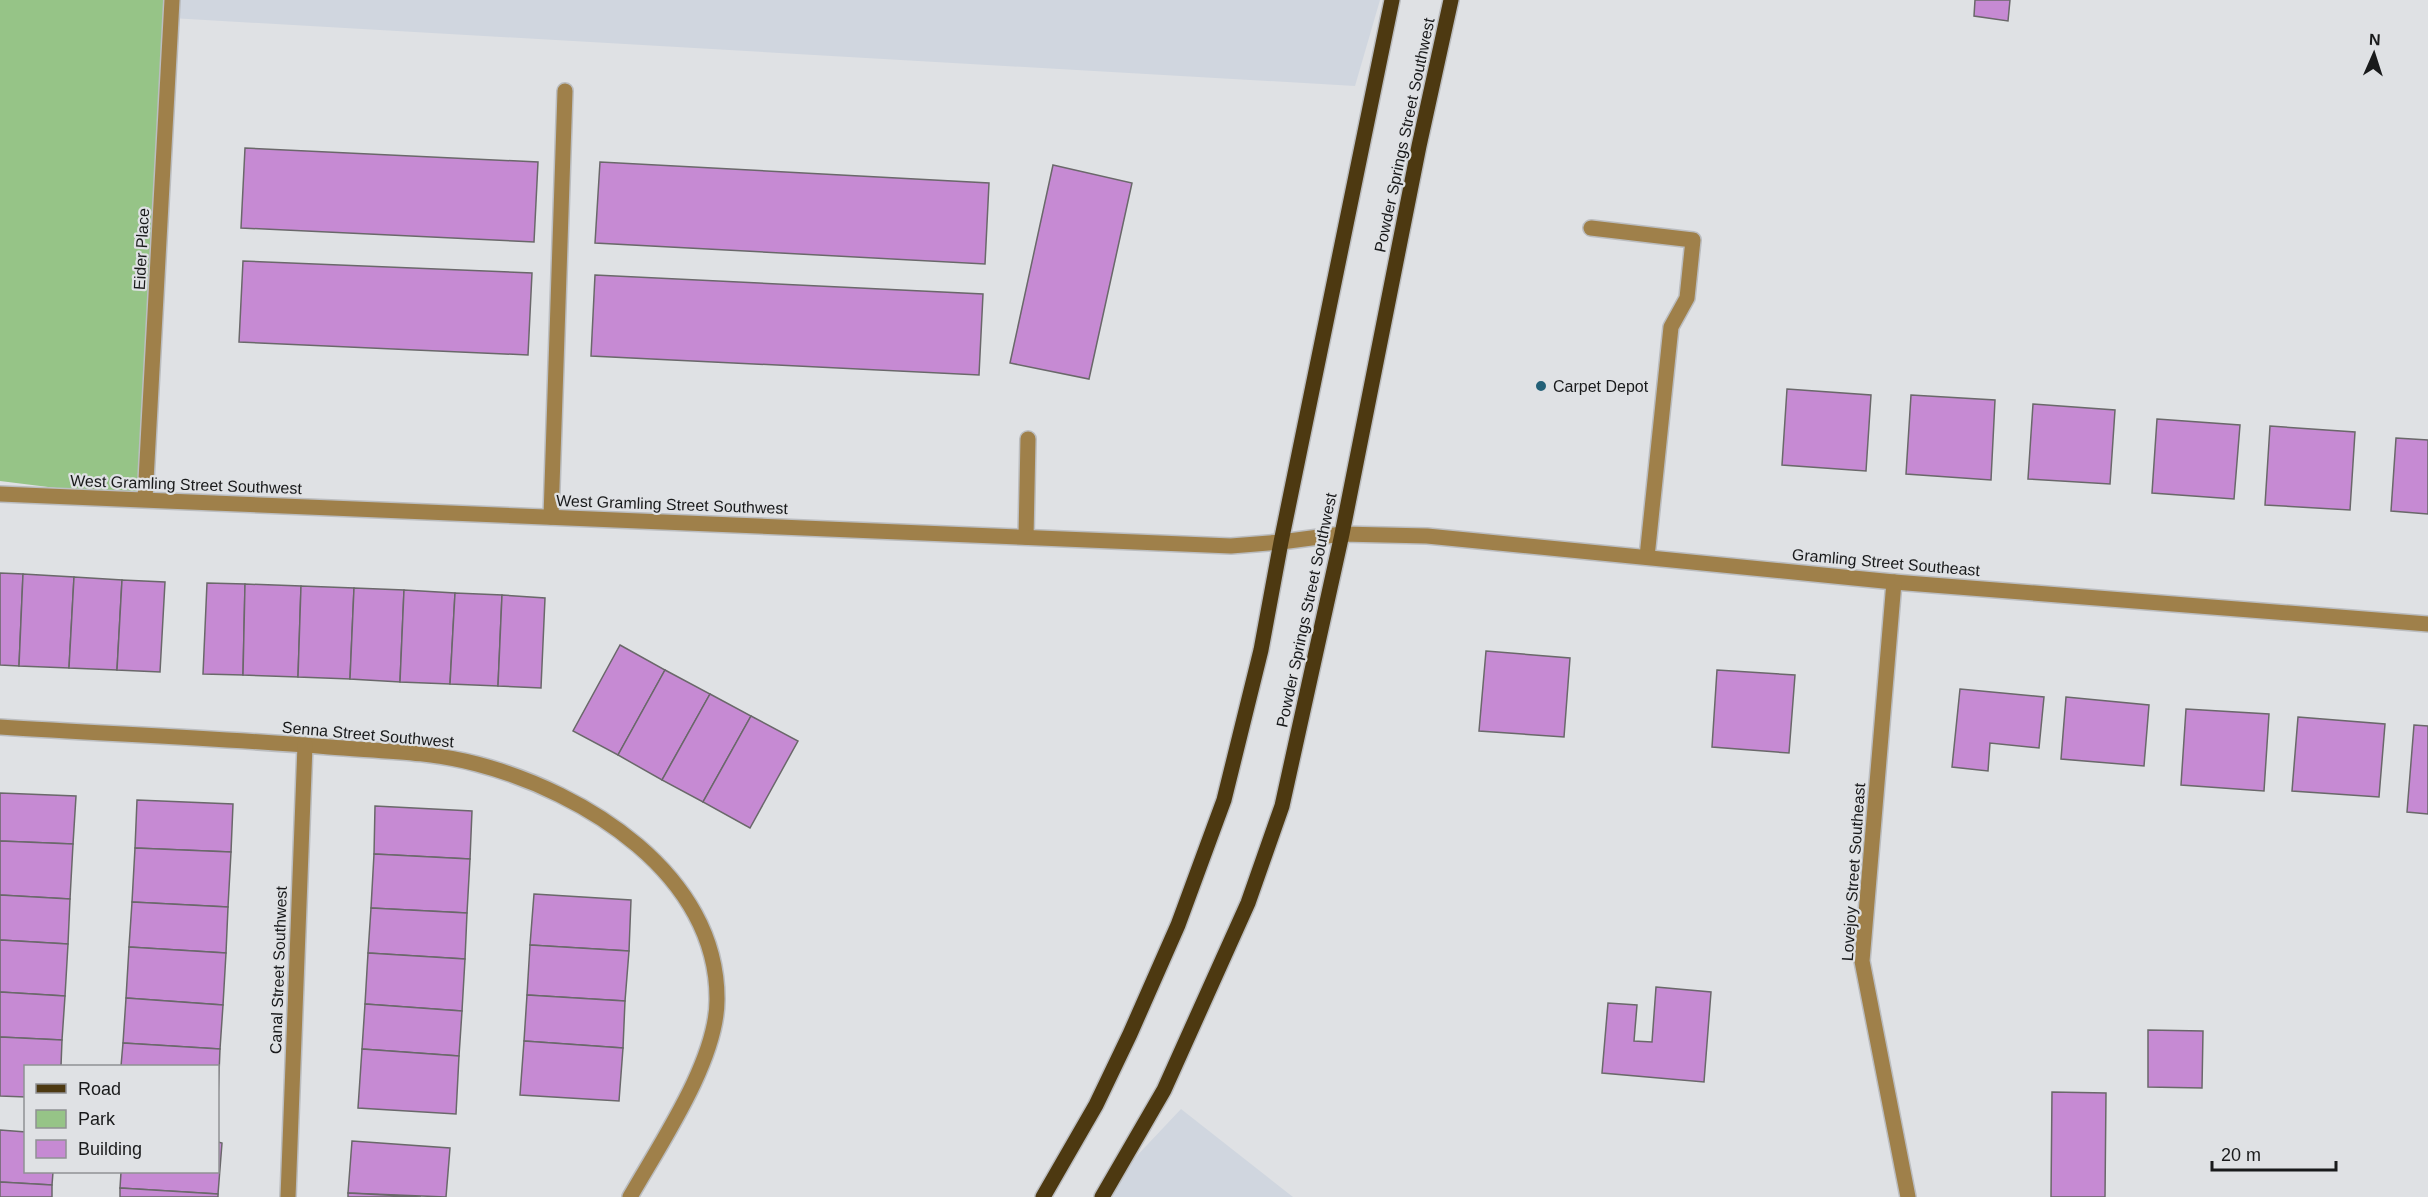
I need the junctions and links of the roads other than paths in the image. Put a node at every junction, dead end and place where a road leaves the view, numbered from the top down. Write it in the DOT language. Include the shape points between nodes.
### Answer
graph roads {
  1 [pos="172,0"];
  2 [pos="1392,0"];
  3 [pos="1451,0"];
  4 [pos="565,91"];
  5 [pos="1591,228"];
  6 [pos="1028,439"];
  7 [pos="0,494"];
  8 [pos="145,500"];
  9 [pos="550,517"];
  10 [pos="1342,534"];
  11 [pos="1026,537"];
  12 [pos="1281,542"];
  13 [pos="1647,557"];
  14 [pos="1894,582"];
  15 [pos="2428,624"];
  16 [pos="0,727"];
  17 [pos="305,745"];
  18 [pos="288,1197"];
  19 [pos="630,1197"];
  20 [pos="1043,1197"];
  21 [pos="1102,1197"];
  22 [pos="1908,1197"];
  1 -- 8 [label="street, Eider Place"];
  2 -- 12 [label="main road"];
  3 -- 10 [label="main road, Powder Springs Street Southwest"];
  4 -- 9 [label="street"];
  5 -- 13 [label="street" via="1693,240 1687,298 1671,327"];
  6 -- 11 [label="street"];
  7 -- 8 [label="street, West Gramling Street Southwest"];
  8 -- 9 [label="street, West Gramling Street Southwest"];
  9 -- 11 [label="street, West Gramling Street Southwest"];
  10 -- 12 [label="street, West Gramling Street Southwest"];
  10 -- 13 [label="street, Gramling Street Southeast" via="1427,536"];
  10 -- 21 [label="main road, Powder Springs Street Southwest" via="1282,806 1248,903 1164,1090"];
  11 -- 12 [label="street, West Gramling Street Southwest" via="1231,546"];
  12 -- 20 [label="main road" via="1262,650 1224,800 1178,925 1130,1034 1096,1105"];
  13 -- 14 [label="street, Gramling Street Southeast"];
  14 -- 15 [label="street, Gramling Street Southeast"];
  14 -- 22 [label="street, Lovejoy Street Southeast" via="1862,962"];
  16 -- 17 [label="street, Senna Street Southwest"];
  17 -- 18 [label="street, Canal Street Southwest"];
  17 -- 19 [label="street, Senna Street Southwest" via="431,755 521,777 564,795 609,824 663,869 691,905 707,937 715,966 717,1001 712,1035 697,1077"];
}
